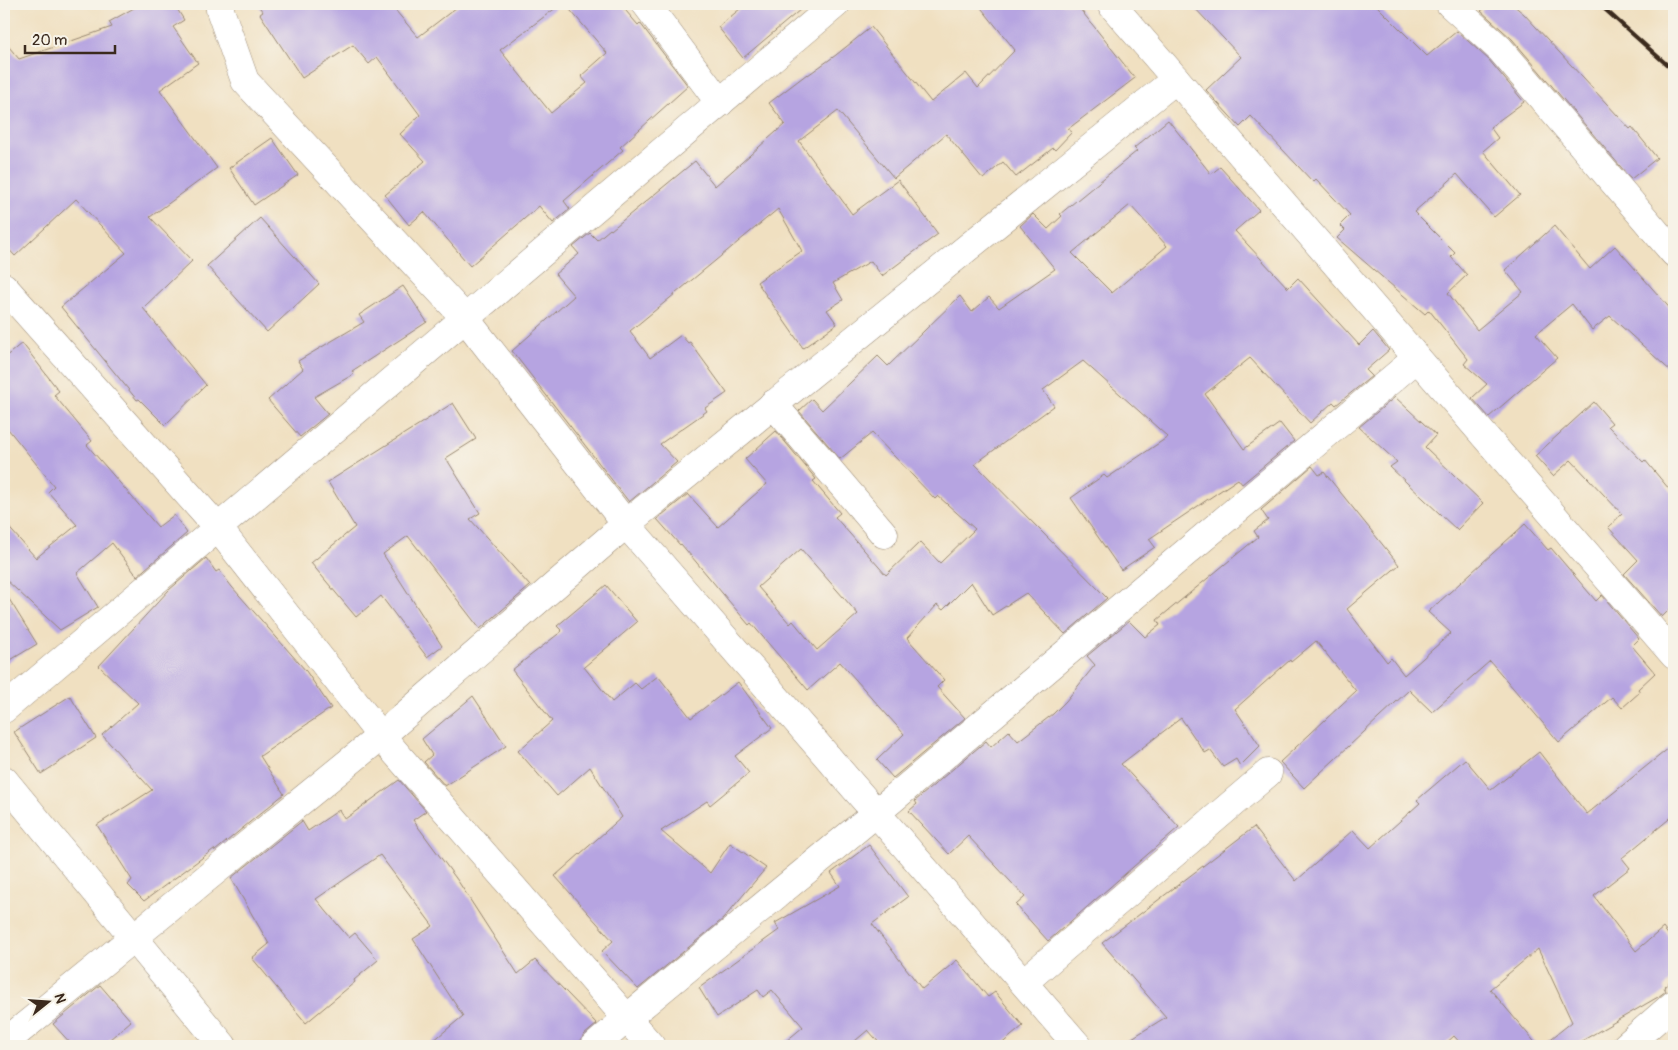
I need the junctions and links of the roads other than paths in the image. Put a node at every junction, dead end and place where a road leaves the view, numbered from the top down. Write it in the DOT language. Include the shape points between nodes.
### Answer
graph roads {
  1 [pos="220,4"];
  2 [pos="646,4"];
  3 [pos="836,4"];
  4 [pos="1111,4"];
  5 [pos="1450,4"];
  6 [pos="1176,79"];
  7 [pos="720,103"];
  8 [pos="1674,253"];
  9 [pos="4,287"];
  10 [pos="465,318"];
  11 [pos="1417,358"];
  12 [pos="773,404"];
  13 [pos="626,524"];
  14 [pos="218,528"];
  15 [pos="884,534"];
  16 [pos="1674,654"];
  17 [pos="4,709"];
  18 [pos="381,736"];
  19 [pos="1268,773"];
  20 [pos="4,780"];
  21 [pos="876,813"];
  22 [pos="132,938"];
  23 [pos="1024,982"];
  24 [pos="1674,1004"];
  25 [pos="626,1018"];
  26 [pos="4,1043"];
  27 [pos="223,1046"];
  28 [pos="595,1046"];
  29 [pos="651,1046"];
  30 [pos="1078,1046"];
  31 [pos="1626,1046"];
  1 -- 10 [label="street" via="245,81"];
  2 -- 7 [label="street"];
  3 -- 7 [label="street"];
  4 -- 6 [label="street"];
  5 -- 8 [label="street" via="1500,49"];
  6 -- 11 [label="street"];
  6 -- 12 [label="street"];
  7 -- 10 [label="street"];
  9 -- 14 [label="street"];
  10 -- 13 [label="street"];
  10 -- 14 [label="street"];
  11 -- 16 [label="street"];
  11 -- 21 [label="street"];
  12 -- 13 [label="street"];
  12 -- 15 [label="street"];
  13 -- 18 [label="street"];
  13 -- 21 [label="street"];
  14 -- 17 [label="street"];
  14 -- 18 [label="street"];
  18 -- 22 [label="street"];
  18 -- 25 [label="street"];
  19 -- 23 [label="street"];
  20 -- 22 [label="street"];
  21 -- 23 [label="street"];
  21 -- 25 [label="street"];
  22 -- 26 [label="street"];
  22 -- 27 [label="street"];
  23 -- 30 [label="street"];
  24 -- 31 [label="street"];
  25 -- 28 [label="street"];
  25 -- 29 [label="street"];
}
